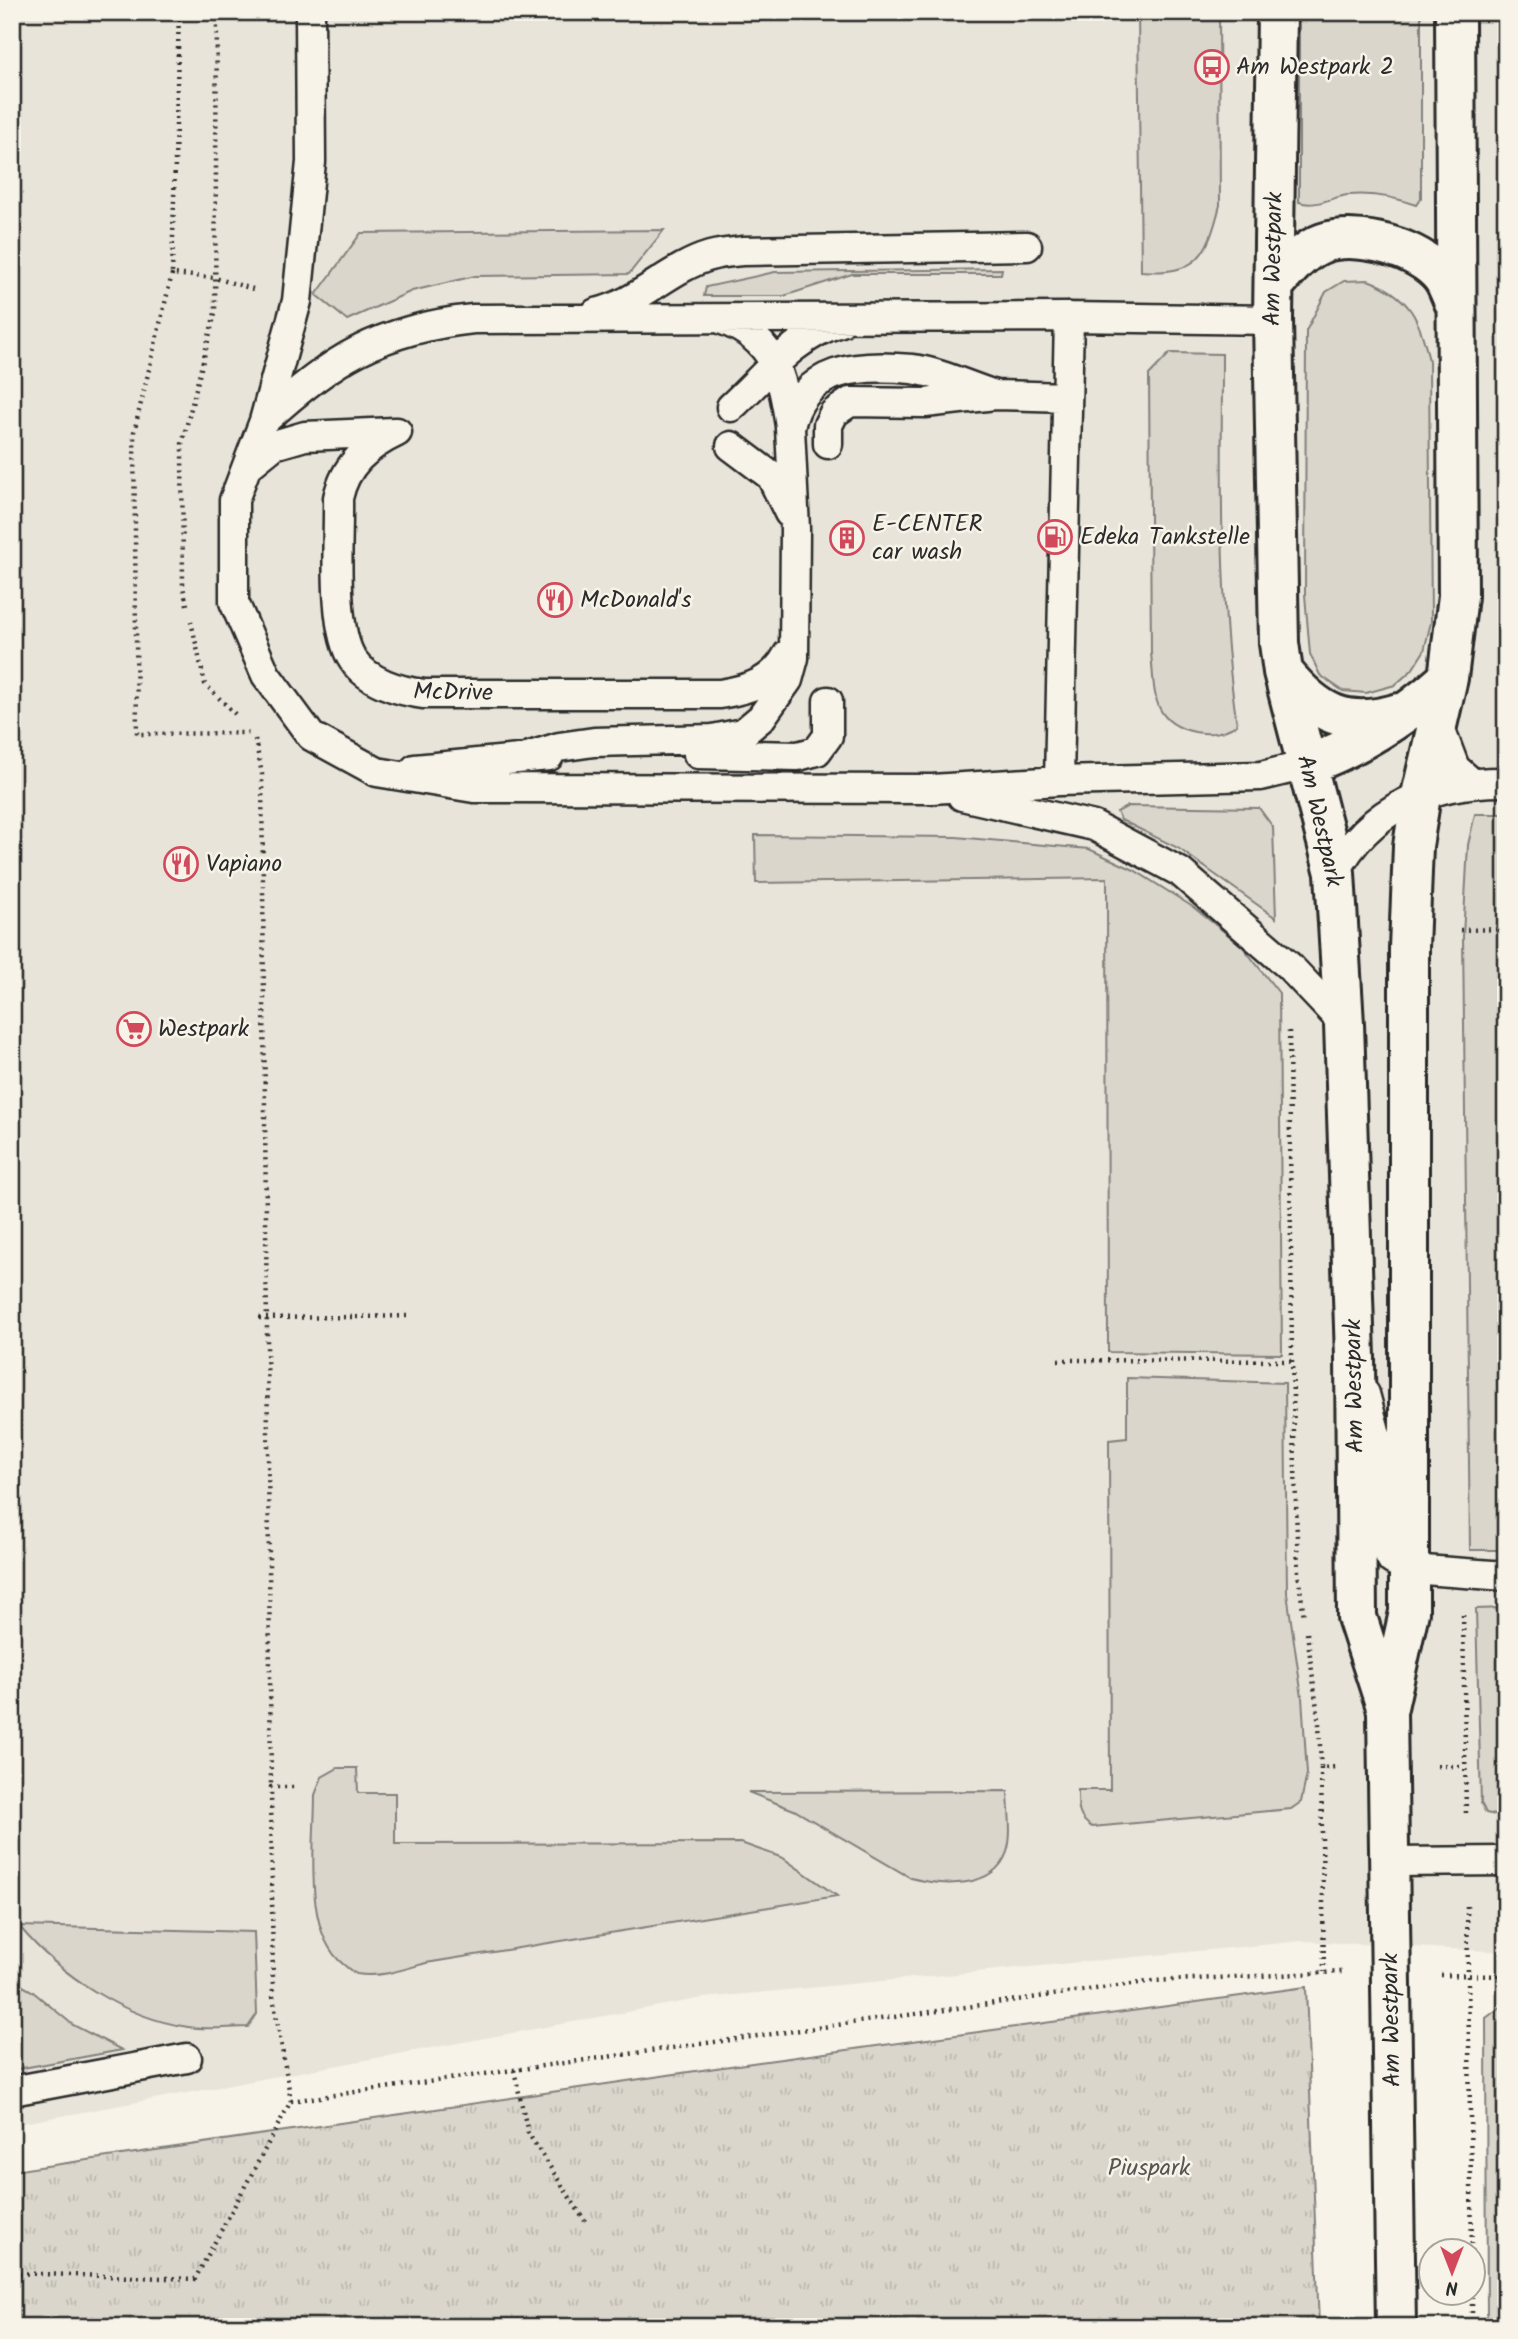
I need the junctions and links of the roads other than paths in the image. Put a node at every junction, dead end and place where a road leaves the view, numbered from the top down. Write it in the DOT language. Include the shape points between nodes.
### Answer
graph roads {
  1 [pos="310,12"];
  2 [pos="1277,12"];
  3 [pos="1455,12"];
  4 [pos="1027,246"];
  5 [pos="1273,302"];
  6 [pos="1456,306"];
  7 [pos="1069,317"];
  8 [pos="719,318"];
  9 [pos="854,318"];
  10 [pos="566,319"];
  11 [pos="775,364"];
  12 [pos="995,395"];
  13 [pos="1067,397"];
  14 [pos="731,407"];
  15 [pos="264,421"];
  16 [pos="790,428"];
  17 [pos="828,444"];
  18 [pos="731,446"];
  19 [pos="245,468"];
  20 [pos="795,529"];
  21 [pos="796,639"];
  22 [pos="1283,671"];
  23 [pos="828,701"];
  24 [pos="1424,716"];
  25 [pos="530,756"];
  26 [pos="1307,765"];
  27 [pos="377,772"];
  28 [pos="1059,781"];
  29 [pos="1471,782"];
  30 [pos="1506,782"];
  31 [pos="932,789"];
  32 [pos="1420,795"];
  33 [pos="1335,873"];
  34 [pos="1344,1024"];
  35 [pos="1355,1357"];
  36 [pos="1410,1569"];
  37 [pos="1506,1576"];
  38 [pos="1387,1712"];
  39 [pos="1506,1861"];
  40 [pos="1391,1862"];
  41 [pos="187,2058"];
  42 [pos="12,2091"];
  43 [pos="1396,2327"];
  1 -- 15 [label="lane" via="311,162 297,301"];
  2 -- 5 [label="main road, Am Westpark"];
  3 -- 6 [label="main road"];
  4 -- 10 [label="lane" via="743,251 710,256 627,302"];
  5 -- 6 [label="main road" via="1298,259 1323,243 1348,240 1399,247 1425,260 1443,277"];
  5 -- 7 [label="lane"];
  5 -- 22 [label="main road, Am Westpark" via="1277,613"];
  6 -- 24 [label="main road" via="1458,596 1448,678"];
  7 -- 9 [label="lane"];
  7 -- 13 [label="lane"];
  8 -- 9 [label="lane"];
  8 -- 10 [label="lane"];
  8 -- 11 [label="lane" via="744,328 762,343"];
  9 -- 11 [label="lane" via="827,326"];
  10 -- 15 [label="lane" via="473,319 401,331 339,359"];
  11 -- 14 [label="lane"];
  11 -- 16 [label="lane"];
  12 -- 13 [label="lane"];
  12 -- 16 [label="lane" via="913,369 848,369 830,374 799,400"];
  12 -- 17 [label="lane" via="925,403 850,402 834,413 828,425"];
  13 -- 28 [label="lane"];
  15 -- 19 [label="lane"];
  16 -- 20 [label="lane"];
  18 -- 20 [label="lane" via="771,476"];
  19 -- 21 [label="lane, McDrive" via="274,444 305,436 397,432 378,441 350,467 338,498 343,636 352,659 367,674 392,687 424,694 720,694 763,683 777,671"];
  19 -- 27 [label="lane" via="233,500 233,602 265,675 311,736"];
  20 -- 21 [label="lane"];
  21 -- 25 [label="lane" via="788,680 761,718 743,733 713,739 585,743"];
  22 -- 24 [label="main road" via="1303,696 1340,717 1361,721"];
  22 -- 26 [label="main road, Am Westpark"];
  23 -- 25 [label="lane" via="828,736 817,751 798,756"];
  24 -- 26 [label="main road"];
  24 -- 29 [label="lane" via="1455,768"];
  24 -- 32 [label="main road, Am Westpark"];
  25 -- 27 [label="lane"];
  26 -- 28 [label="lane" via="1261,776"];
  26 -- 33 [label="main road, Am Westpark"];
  27 -- 31 [label="lane" via="474,788"];
  28 -- 31 [label="lane"];
  29 -- 30 [label="lane"];
  29 -- 32 [label="lane"];
  31 -- 34 [label="lane" via="1094,826 1180,872 1289,966"];
  32 -- 33 [label="lane" via="1367,828 1347,850"];
  32 -- 36 [label="main road, Am Westpark" via="1409,948"];
  33 -- 34 [label="main road, Am Westpark"];
  34 -- 35 [label="main road, Am Westpark"];
  35 -- 36 [label="lane" via="1378,1442 1381,1540 1392,1560"];
  35 -- 38 [label="main road, Am Westpark" via="1357,1616"];
  36 -- 37 [label="lane"];
  36 -- 38 [label="main road, Am Westpark" via="1409,1612"];
  38 -- 40 [label="main road, Am Westpark"];
  39 -- 40 [label="lane"];
  40 -- 43 [label="main road, Am Westpark"];
  41 -- 42 [label="lane"];
}
